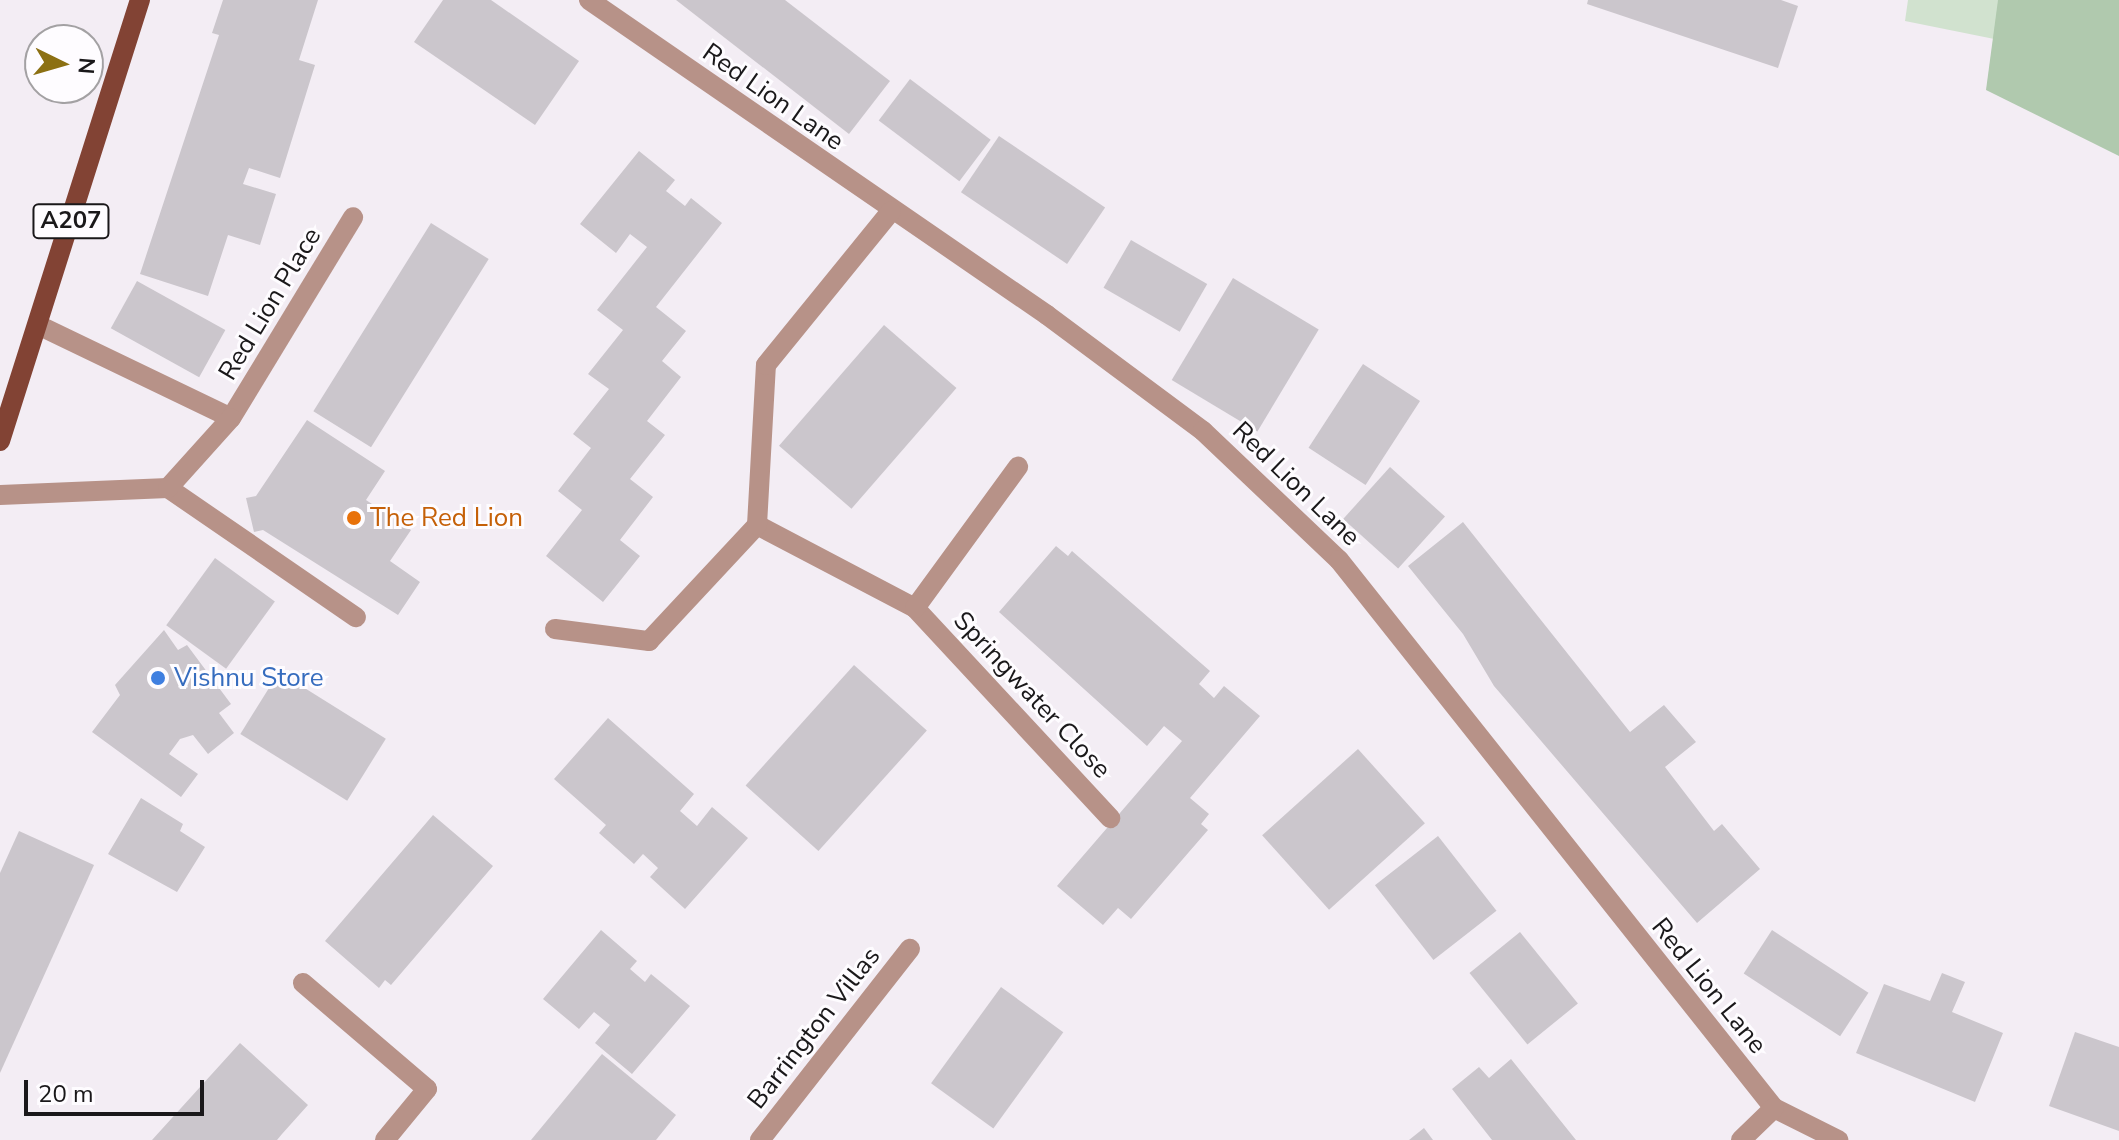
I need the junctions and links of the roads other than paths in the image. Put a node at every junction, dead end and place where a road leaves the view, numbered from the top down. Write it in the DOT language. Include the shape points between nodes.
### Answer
graph roads {
  1 [pos="140,0"];
  2 [pos="589,0"];
  3 [pos="891,211"];
  4 [pos="353,217"];
  5 [pos="38,325"];
  6 [pos="231,418"];
  7 [pos="0,441"];
  8 [pos="1018,467"];
  9 [pos="168,488"];
  10 [pos="0,495"];
  11 [pos="757,525"];
  12 [pos="915,608"];
  13 [pos="356,617"];
  14 [pos="555,629"];
  15 [pos="1110,818"];
  16 [pos="910,949"];
  17 [pos="303,983"];
  18 [pos="1774,1108"];
  19 [pos="385,1140"];
  20 [pos="760,1140"];
  21 [pos="1741,1140"];
  22 [pos="1838,1140"];
  1 -- 5 [label="main road, A207"];
  2 -- 3 [label="street, Red Lion Lane"];
  3 -- 11 [label="street" via="766,365"];
  3 -- 18 [label="street, Red Lion Lane" via="1047,315 1203,431 1339,560"];
  4 -- 6 [label="street, Red Lion Place"];
  5 -- 6 [label="street, Red Lion Place"];
  5 -- 7 [label="main road, A207"];
  6 -- 9 [label="street, Red Lion Place"];
  8 -- 12 [label="street, Springwater Close"];
  9 -- 10 [label="street"];
  9 -- 13 [label="street"];
  11 -- 12 [label="street, Springwater Close"];
  11 -- 14 [label="street" via="649,641"];
  12 -- 15 [label="street, Springwater Close"];
  16 -- 20 [label="street, Barrington Villas"];
  17 -- 19 [label="street" via="427,1089"];
  18 -- 21 [label="street"];
  18 -- 22 [label="street, Red Lion Lane"];
}
